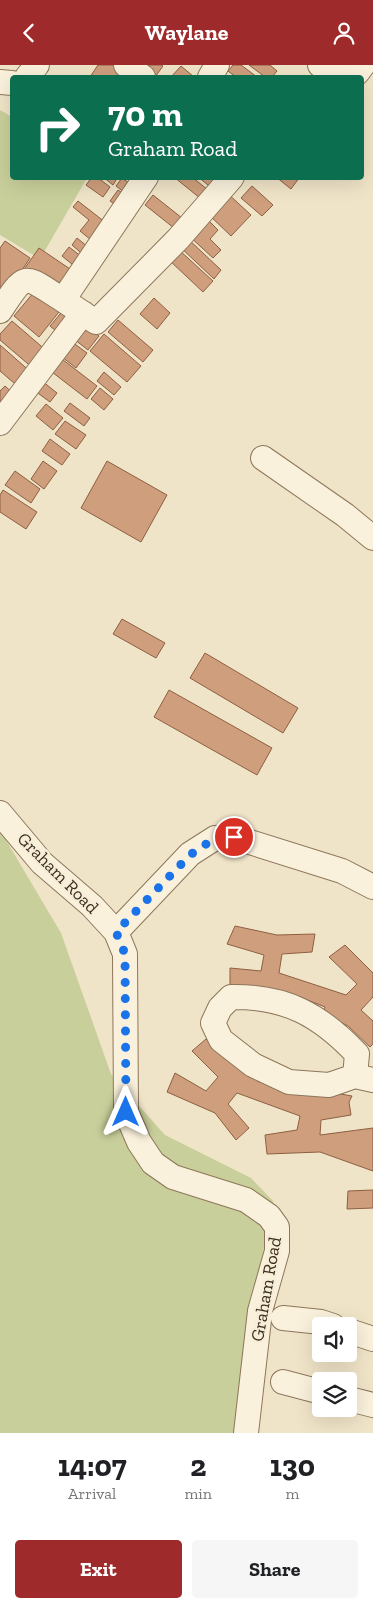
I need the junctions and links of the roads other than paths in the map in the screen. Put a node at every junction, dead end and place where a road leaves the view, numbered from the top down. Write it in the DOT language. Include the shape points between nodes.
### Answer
graph roads {
  1 [pos="37,65"];
  2 [pos="126,65"];
  3 [pos="320,65"];
  4 [pos="363,65"];
  5 [pos="29,75"];
  6 [pos="140,75"];
  7 [pos="343,75"];
  8 [pos="354,75"];
  9 [pos="144,180"];
  10 [pos="229,180"];
  11 [pos="63,300"];
  12 [pos="2,302"];
  13 [pos="83,313"];
  14 [pos="0,423"];
  15 [pos="263,458"];
  16 [pos="373,538"];
  17 [pos="0,813"];
  18 [pos="373,887"];
  19 [pos="116,932"];
  20 [pos="364,1078"];
  21 [pos="283,1318"];
  22 [pos="312,1323"];
  23 [pos="357,1334"];
  24 [pos="373,1339"];
  25 [pos="283,1382"];
  26 [pos="312,1390"];
  27 [pos="357,1401"];
  28 [pos="373,1405"];
  29 [pos="246,1433"];
  1 -- 5 [label="street"];
  2 -- 6 [label="street"];
  3 -- 7 [label="street"];
  4 -- 8 [label="street"];
  9 -- 11 [label="street"];
  10 -- 13 [label="street" via="101,319 96,322 90,320"];
  11 -- 12 [label="street" via="32,281 23,280"];
  11 -- 13 [label="street"];
  13 -- 14 [label="street"];
  15 -- 16 [label="street" via="346,515"];
  17 -- 19 [label="street, Graham Road" via="42,863 92,906"];
  18 -- 19 [label="street" via="342,871 234,837 215,838 190,855"];
  19 -- 29 [label="street, Graham Road" via="125,954 126,1112 139,1142 153,1163 173,1177 246,1200 269,1216 277,1227 277,1251 260,1311"];
  20 -- 20 [label="street" via="357,1054 341,1037 288,1003 253,996 231,997 220,1008 213,1023 221,1040 253,1065 289,1082 329,1085"];
  21 -- 22 [label="street"];
  23 -- 24 [label="street"];
  25 -- 26 [label="street"];
  27 -- 28 [label="street"];
}
